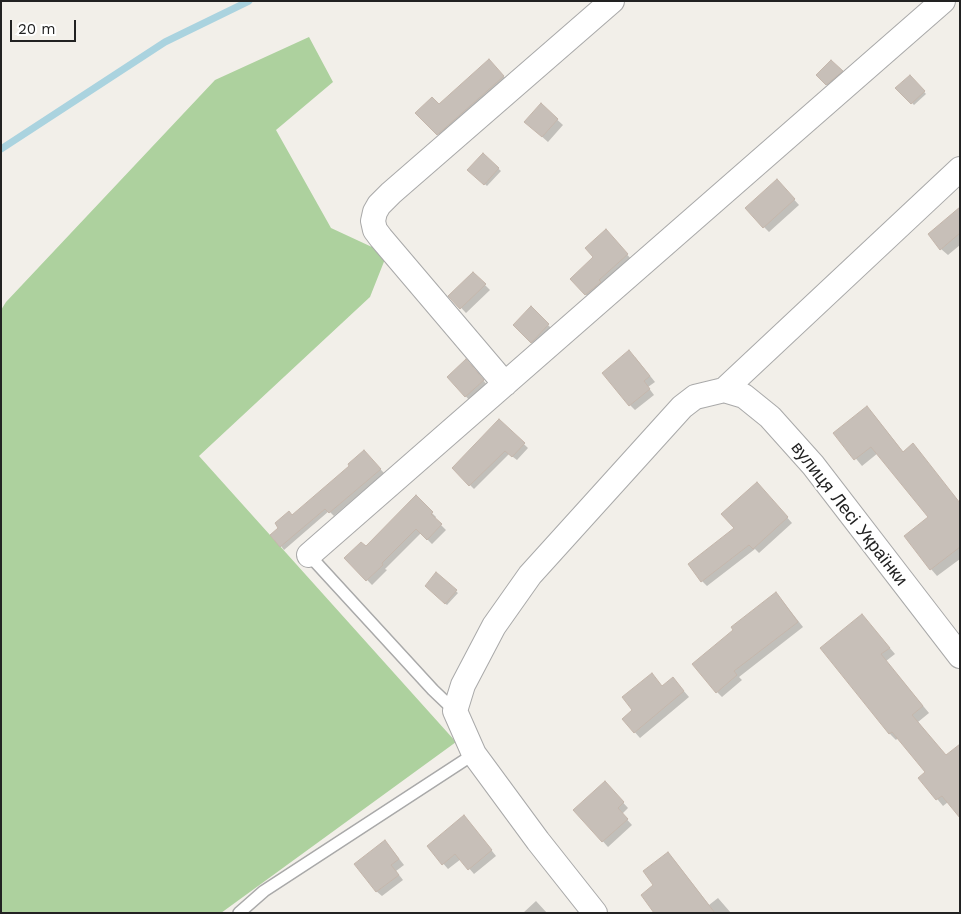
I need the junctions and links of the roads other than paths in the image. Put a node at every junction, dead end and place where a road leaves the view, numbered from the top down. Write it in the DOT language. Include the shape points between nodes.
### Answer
graph roads {
  1 [pos="612,1"];
  2 [pos="943,1"];
  3 [pos="960,169"];
  4 [pos="505,384"];
  5 [pos="724,390"];
  6 [pos="309,555"];
  7 [pos="960,656"];
  8 [pos="456,711"];
  9 [pos="474,754"];
  10 [pos="239,913"];
  11 [pos="595,913"];
  1 -- 4 [label="street" via="391,193 374,212 375,230 381,238"];
  2 -- 4 [label="street"];
  3 -- 5 [label="street"];
  4 -- 6 [label="street"];
  5 -- 7 [label="street, вулиця Лесі Українки" via="744,396 770,417 813,465"];
  5 -- 8 [label="street" via="696,397 682,408 530,575 494,626 464,685"];
  6 -- 8 [label="lane"];
  8 -- 9 [label="street"];
  9 -- 10 [label="lane" via="264,891"];
  9 -- 11 [label="street"];
}
